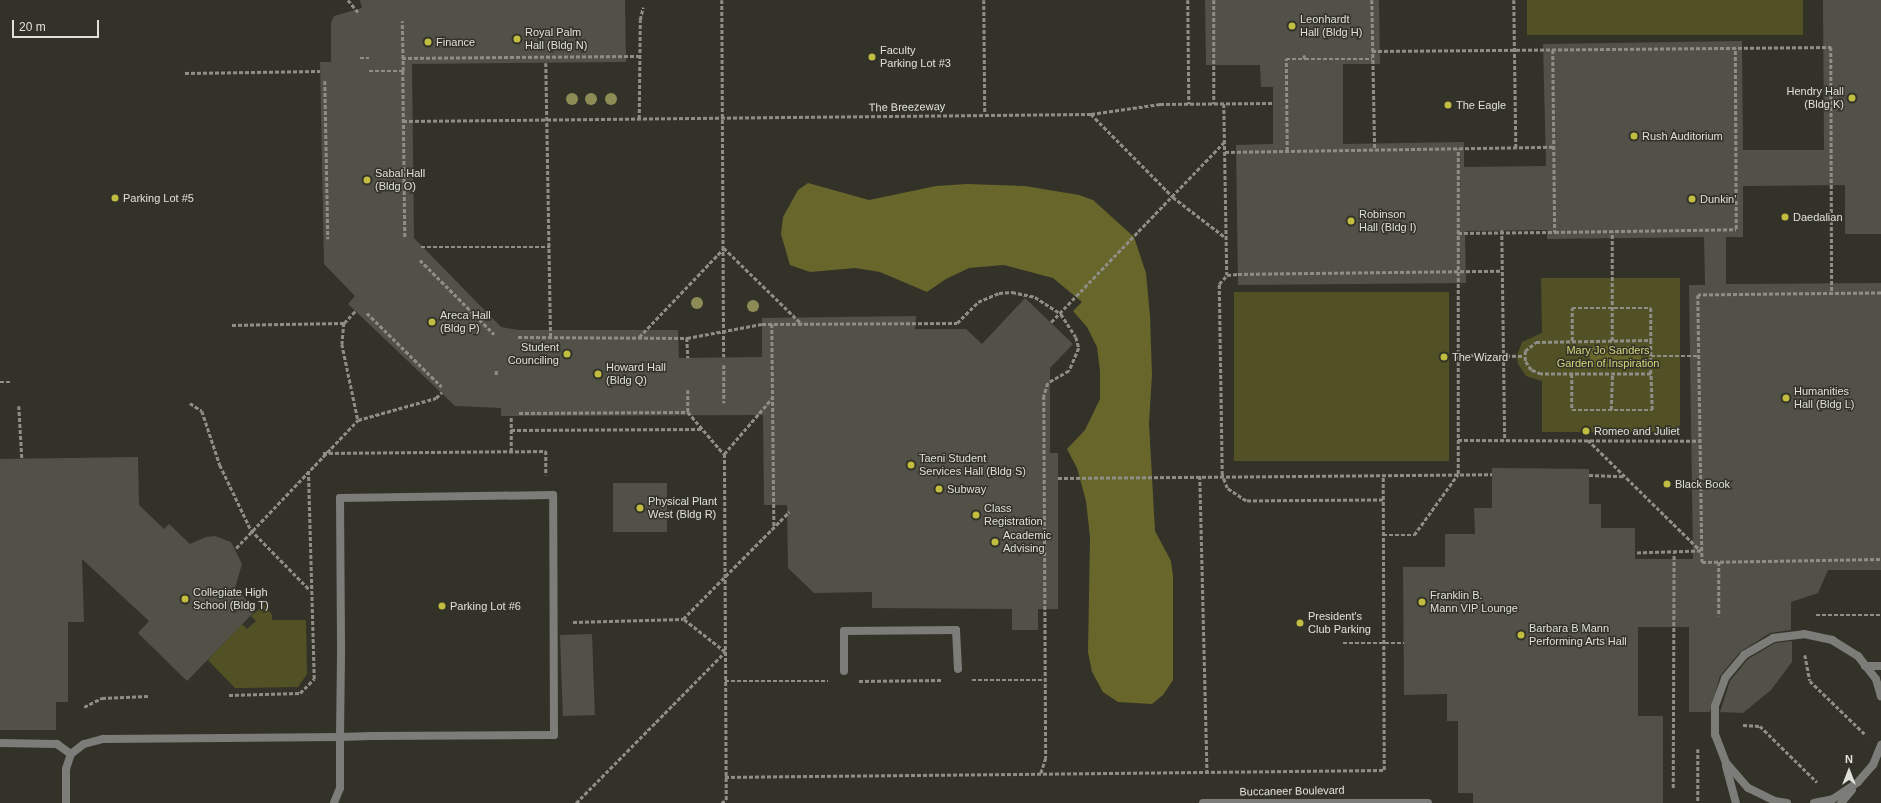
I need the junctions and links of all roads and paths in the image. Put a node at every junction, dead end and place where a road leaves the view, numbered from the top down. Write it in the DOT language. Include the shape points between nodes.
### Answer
graph roads {
  1 [pos="348,0"];
  2 [pos="722,0"];
  3 [pos="984,0"];
  4 [pos="1188,0"];
  5 [pos="1214,0"];
  6 [pos="1372,0"];
  7 [pos="1514,0"];
  8 [pos="643,7"];
  9 [pos="358,12"];
  10 [pos="402,21"];
  11 [pos="1735,48"];
  12 [pos="1514,50"];
  13 [pos="1552,50"];
  14 [pos="1372,51"];
  15 [pos="1304,55"];
  16 [pos="639,56"];
  17 [pos="360,58"];
  18 [pos="369,58"];
  19 [pos="402,58"];
  20 [pos="1305,59"];
  21 [pos="1372,59"];
  22 [pos="546,63"];
  23 [pos="320,71"];
  24 [pos="369,71"];
  25 [pos="403,71"];
  26 [pos="185,72"];
  27 [pos="325,81"];
  28 [pos="1273,103"];
  29 [pos="1189,104"];
  30 [pos="1214,104"];
  31 [pos="1224,104"];
  32 [pos="985,114"];
  33 [pos="1091,114"];
  34 [pos="723,118"];
  35 [pos="639,119"];
  36 [pos="547,120"];
  37 [pos="403,121"];
  38 [pos="1224,142"];
  39 [pos="1555,147"];
  40 [pos="1516,148"];
  41 [pos="1458,149"];
  42 [pos="1375,150"];
  43 [pos="1287,151"];
  44 [pos="1225,152"];
  45 [pos="1173,196"];
  46 [pos="1612,231"];
  47 [pos="1502,232"];
  48 [pos="1555,232"];
  49 [pos="1458,233"];
  50 [pos="1225,237"];
  51 [pos="405,238"];
  52 [pos="328,239"];
  53 [pos="421,247"];
  54 [pos="550,247"];
  55 [pos="724,248"];
  56 [pos="420,260"];
  57 [pos="1502,271"];
  58 [pos="1458,272"];
  59 [pos="1227,275"];
  60 [pos="1881,293"];
  61 [pos="1832,294"];
  62 [pos="1612,308"];
  63 [pos="356,310"];
  64 [pos="367,313"];
  65 [pos="1061,314"];
  66 [pos="1052,322"];
  67 [pos="344,323"];
  68 [pos="772,324"];
  69 [pos="802,324"];
  70 [pos="232,325"];
  71 [pos="724,331"];
  72 [pos="494,334"];
  73 [pos="518,337"];
  74 [pos="551,337"];
  75 [pos="638,338"];
  76 [pos="688,338"];
  77 [pos="1651,340"];
  78 [pos="1572,341"];
  79 [pos="1612,341"];
  80 [pos="1458,355"];
  81 [pos="1504,355"];
  82 [pos="1524,356"];
  83 [pos="1651,356"];
  84 [pos="1699,356"];
  85 [pos="724,357"];
  86 [pos="688,358"];
  87 [pos="724,365"];
  88 [pos="496,370"];
  89 [pos="1572,374"];
  90 [pos="1612,374"];
  91 [pos="1651,374"];
  92 [pos="496,376"];
  93 [pos="0,382"];
  94 [pos="11,382"];
  95 [pos="442,387"];
  96 [pos="688,390"];
  97 [pos="442,392"];
  98 [pos="772,397"];
  99 [pos="724,403"];
  100 [pos="190,404"];
  101 [pos="19,406"];
  102 [pos="1611,410"];
  103 [pos="688,412"];
  104 [pos="519,413"];
  105 [pos="511,416"];
  106 [pos="358,420"];
  107 [pos="703,429"];
  108 [pos="511,430"];
  109 [pos="1458,440"];
  110 [pos="1505,440"];
  111 [pos="1587,440"];
  112 [pos="1700,441"];
  113 [pos="511,452"];
  114 [pos="323,453"];
  115 [pos="724,454"];
  116 [pos="22,458"];
  117 [pos="308,470"];
  118 [pos="1458,474"];
  119 [pos="1492,474"];
  120 [pos="1222,475"];
  121 [pos="1383,475"];
  122 [pos="1589,475"];
  123 [pos="1200,476"];
  124 [pos="1624,476"];
  125 [pos="1058,478"];
  126 [pos="546,495"];
  127 [pos="1383,500"];
  128 [pos="789,512"];
  129 [pos="774,527"];
  130 [pos="252,530"];
  131 [pos="1383,535"];
  132 [pos="236,548"];
  133 [pos="1701,551"];
  134 [pos="1674,552"];
  135 [pos="1635,553"];
  136 [pos="1881,559"];
  137 [pos="1719,562"];
  138 [pos="725,577"];
  139 [pos="310,590"];
  140 [pos="1811,615"];
  141 [pos="1881,615"];
  142 [pos="1719,616"];
  143 [pos="683,619"];
  144 [pos="554,622"];
  145 [pos="1343,643"];
  146 [pos="1384,643"];
  147 [pos="1404,643"];
  148 [pos="725,652"];
  149 [pos="1805,655"];
  150 [pos="1865,666"];
  151 [pos="1881,666"];
  152 [pos="958,669"];
  153 [pos="844,671"];
  154 [pos="944,680"];
  155 [pos="968,680"];
  156 [pos="1045,680"];
  157 [pos="725,681"];
  158 [pos="832,681"];
  159 [pos="855,681"];
  160 [pos="229,695"];
  161 [pos="148,696"];
  162 [pos="1881,696"];
  163 [pos="84,707"];
  164 [pos="1742,725"];
  165 [pos="340,737"];
  166 [pos="1698,740"];
  167 [pos="1870,740"];
  168 [pos="0,743"];
  169 [pos="1881,745"];
  170 [pos="71,754"];
  171 [pos="1726,763"];
  172 [pos="1207,772"];
  173 [pos="1041,773"];
  174 [pos="725,777"];
  175 [pos="1858,782"];
  176 [pos="1822,786"];
  177 [pos="1673,788"];
  178 [pos="66,803"];
  179 [pos="334,803"];
  180 [pos="576,803"];
  181 [pos="721,803"];
  182 [pos="1203,803"];
  183 [pos="1379,803"];
  184 [pos="1428,803"];
  185 [pos="1698,803"];
  186 [pos="1736,803"];
  187 [pos="1787,803"];
  188 [pos="1814,803"];
  189 [pos="1841,803"];
  1 -- 9 [label="path"];
  2 -- 34 [label="path"];
  3 -- 32 [label="path"];
  4 -- 29 [label="path"];
  5 -- 30 [label="path"];
  6 -- 14 [label="path"];
  7 -- 12 [label="path"];
  8 -- 16 [label="path"];
  10 -- 19 [label="path"];
  11 -- 13 [label="path"];
  11 -- 46 [label="path" via="1736,229"];
  11 -- 61 [label="path" via="1831,47"];
  12 -- 13 [label="path"];
  12 -- 14 [label="path"];
  12 -- 40 [label="path"];
  13 -- 39 [label="path"];
  14 -- 21 [label="path"];
  15 -- 20 [label="path"];
  16 -- 19 [label="path"];
  16 -- 35 [label="path"];
  17 -- 18 [label="path"];
  19 -- 25 [label="path"];
  20 -- 21 [label="path"];
  20 -- 43 [label="path" via="1286,59"];
  21 -- 42 [label="path"];
  22 -- 36 [label="path"];
  23 -- 26 [label="path"];
  24 -- 25 [label="path"];
  25 -- 37 [label="path"];
  27 -- 52 [label="path"];
  28 -- 31 [label="path, The Breezeway"];
  29 -- 30 [label="path, The Breezeway"];
  29 -- 33 [label="path, The Breezeway" via="1160,104"];
  30 -- 31 [label="path, The Breezeway"];
  31 -- 38 [label="path"];
  32 -- 33 [label="path, The Breezeway"];
  32 -- 34 [label="path, The Breezeway"];
  33 -- 45 [label="path"];
  34 -- 35 [label="path, The Breezeway"];
  34 -- 55 [label="path"];
  35 -- 36 [label="path, The Breezeway"];
  36 -- 37 [label="path, The Breezeway"];
  36 -- 54 [label="path"];
  37 -- 51 [label="path"];
  38 -- 44 [label="path"];
  38 -- 45 [label="path"];
  39 -- 40 [label="path"];
  39 -- 48 [label="path"];
  40 -- 41 [label="path"];
  41 -- 42 [label="path"];
  41 -- 49 [label="path"];
  42 -- 43 [label="path"];
  43 -- 44 [label="path"];
  44 -- 50 [label="path"];
  45 -- 50 [label="path"];
  45 -- 65 [label="path"];
  46 -- 48 [label="path"];
  46 -- 62 [label="path"];
  47 -- 48 [label="path"];
  47 -- 49 [label="path"];
  47 -- 57 [label="path"];
  49 -- 58 [label="path"];
  50 -- 59 [label="path"];
  53 -- 54 [label="path"];
  54 -- 74 [label="path"];
  55 -- 69 [label="path"];
  55 -- 71 [label="path"];
  55 -- 75 [label="path"];
  56 -- 72 [label="path"];
  57 -- 58 [label="path"];
  57 -- 81 [label="path"];
  58 -- 59 [label="path"];
  58 -- 80 [label="path"];
  59 -- 120 [label="path" via="1219,284"];
  60 -- 61 [label="path"];
  61 -- 84 [label="path" via="1698,295"];
  62 -- 77 [label="path" via="1651,308"];
  62 -- 78 [label="path" via="1572,308"];
  62 -- 79 [label="path"];
  63 -- 67 [label="path"];
  64 -- 95 [label="path"];
  65 -- 66 [label="path"];
  65 -- 69 [label="path" via="1035,297 1012,292 998,294 978,302 957,323"];
  65 -- 156 [label="path" via="1076,337 1079,348 1069,371 1048,383 1044,396"];
  67 -- 70 [label="path"];
  67 -- 106 [label="path" via="342,344"];
  68 -- 69 [label="path"];
  68 -- 71 [label="path"];
  68 -- 98 [label="path"];
  71 -- 76 [label="path"];
  71 -- 85 [label="path"];
  73 -- 74 [label="path"];
  74 -- 75 [label="path"];
  75 -- 76 [label="path"];
  76 -- 86 [label="path"];
  77 -- 79 [label="path"];
  77 -- 83 [label="path"];
  78 -- 79 [label="path"];
  78 -- 82 [label="path" via="1536,342 1528,347"];
  80 -- 81 [label="path"];
  80 -- 109 [label="path"];
  81 -- 82 [label="path"];
  81 -- 110 [label="path"];
  82 -- 89 [label="path" via="1527,366 1536,373"];
  83 -- 84 [label="path"];
  83 -- 91 [label="path"];
  84 -- 112 [label="path"];
  87 -- 99 [label="path"];
  88 -- 92 [label="path"];
  89 -- 90 [label="path"];
  89 -- 102 [label="path" via="1572,410"];
  90 -- 91 [label="path"];
  90 -- 102 [label="path"];
  91 -- 102 [label="path" via="1652,410"];
  93 -- 94 [label="path"];
  96 -- 103 [label="path"];
  97 -- 106 [label="path" via="436,398"];
  98 -- 115 [label="path"];
  98 -- 129 [label="path"];
  100 -- 130 [label="path" via="202,411 220,465"];
  101 -- 116 [label="path"];
  103 -- 104 [label="path"];
  103 -- 107 [label="path"];
  105 -- 108 [label="path"];
  106 -- 114 [label="path"];
  107 -- 108 [label="path"];
  107 -- 115 [label="path"];
  108 -- 113 [label="path"];
  109 -- 110 [label="path"];
  109 -- 118 [label="path"];
  110 -- 111 [label="path"];
  111 -- 112 [label="path"];
  111 -- 124 [label="path"];
  112 -- 133 [label="path"];
  113 -- 114 [label="path"];
  113 -- 126 [label="path" via="546,451"];
  114 -- 117 [label="path"];
  115 -- 138 [label="path"];
  117 -- 130 [label="path"];
  117 -- 139 [label="path"];
  118 -- 119 [label="path"];
  118 -- 121 [label="path"];
  118 -- 131 [label="path" via="1414,535"];
  120 -- 121 [label="path"];
  120 -- 123 [label="path"];
  120 -- 127 [label="path" via="1227,488 1246,501"];
  121 -- 127 [label="path"];
  122 -- 124 [label="path"];
  123 -- 125 [label="path"];
  123 -- 172 [label="path"];
  124 -- 133 [label="path"];
  126 -- 144 [label="lane" via="553,495"];
  126 -- 165 [label="lane" via="340,498"];
  127 -- 131 [label="path"];
  128 -- 129 [label="path"];
  129 -- 138 [label="path"];
  130 -- 132 [label="path"];
  130 -- 139 [label="path"];
  131 -- 146 [label="path"];
  133 -- 134 [label="path"];
  133 -- 137 [label="path" via="1702,562"];
  134 -- 135 [label="path"];
  134 -- 177 [label="path"];
  136 -- 137 [label="path"];
  137 -- 142 [label="path"];
  138 -- 143 [label="path"];
  138 -- 148 [label="path"];
  139 -- 160 [label="path" via="314,679 300,693"];
  140 -- 141 [label="path"];
  143 -- 144 [label="path"];
  143 -- 148 [label="path"];
  144 -- 165 [label="lane" via="554,735"];
  145 -- 146 [label="path"];
  146 -- 147 [label="path"];
  146 -- 172 [label="path" via="1384,770"];
  148 -- 157 [label="path"];
  148 -- 180 [label="path"];
  149 -- 167 [label="path" via="1810,681"];
  150 -- 151 [label="lane"];
  150 -- 162 [label="lane" via="1876,679"];
  150 -- 171 [label="lane" via="1858,656 1832,640 1804,634 1773,638 1744,655 1725,678 1715,706 1715,735"];
  152 -- 153 [label="lane" via="956,630 844,631"];
  154 -- 159 [label="path"];
  155 -- 156 [label="path"];
  156 -- 173 [label="path" via="1046,758"];
  157 -- 158 [label="path"];
  157 -- 174 [label="path"];
  161 -- 163 [label="path" via="102,698"];
  164 -- 176 [label="path" via="1760,726"];
  165 -- 170 [label="lane" via="103,739 84,744"];
  165 -- 179 [label="lane" via="340,788"];
  166 -- 185 [label="path"];
  168 -- 170 [label="lane" via="57,744"];
  169 -- 175 [label="lane" via="1873,765"];
  170 -- 178 [label="lane" via="66,769"];
  171 -- 186 [label="lane"];
  171 -- 187 [label="lane" via="1748,788 1775,801"];
  172 -- 173 [label="path"];
  173 -- 174 [label="path"];
  174 -- 181 [label="path" via="726,800"];
  175 -- 188 [label="lane" via="1833,798"];
  175 -- 189 [label="lane"];
  182 -- 183 [label="lane, Buccaneer Boulevard"];
  183 -- 184 [label="lane, Buccaneer Boulevard"];
}
